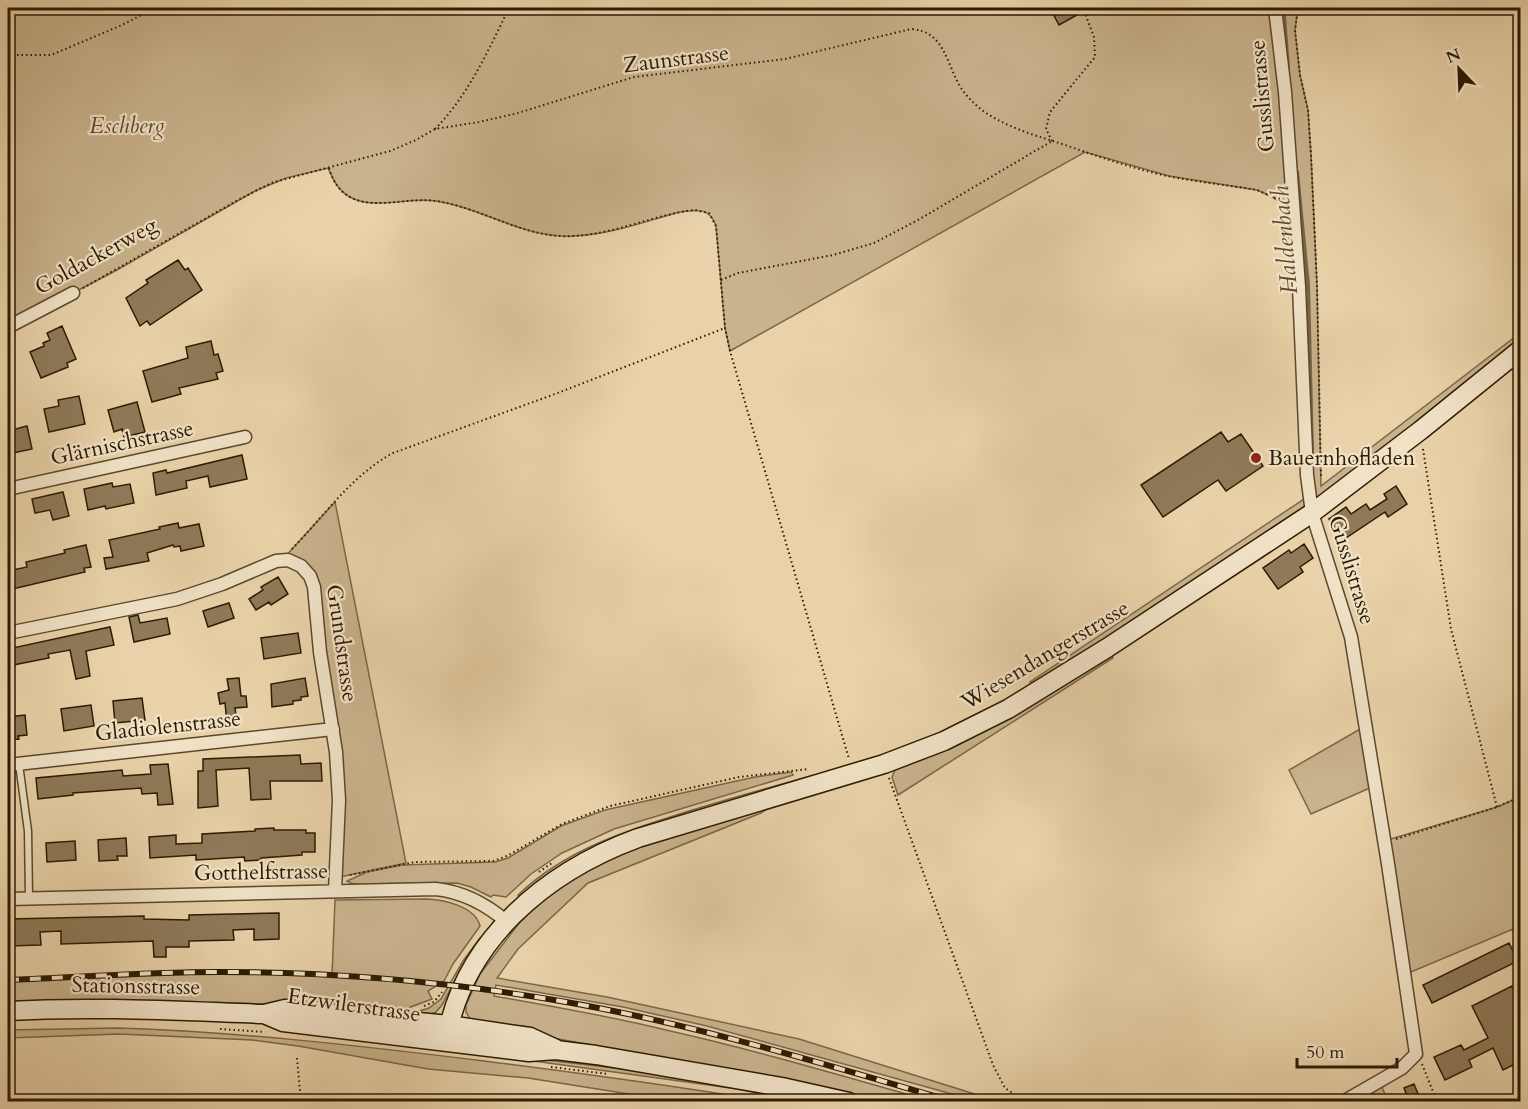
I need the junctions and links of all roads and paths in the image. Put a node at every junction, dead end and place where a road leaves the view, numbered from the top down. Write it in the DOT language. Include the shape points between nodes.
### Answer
graph roads {
  1 [pos="155,8"];
  2 [pos="509,8"];
  3 [pos="1083,8"];
  4 [pos="1275,8"];
  5 [pos="1298,8"];
  6 [pos="8,55"];
  7 [pos="435,129"];
  8 [pos="1052,141"];
  9 [pos="329,168"];
  10 [pos="1293,213"];
  11 [pos="203,220"];
  12 [pos="721,280"];
  13 [pos="73,293"];
  14 [pos="8,327"];
  15 [pos="725,328"];
  16 [pos="1521,350"];
  17 [pos="1421,430"];
  18 [pos="245,437"];
  19 [pos="1321,470"];
  20 [pos="8,489"];
  21 [pos="1312,513"];
  22 [pos="282,560"];
  23 [pos="8,633"];
  24 [pos="333,729"];
  25 [pos="850,761"];
  26 [pos="884,764"];
  27 [pos="13,765"];
  28 [pos="809,769"];
  29 [pos="1521,797"];
  30 [pos="1497,807"];
  31 [pos="1401,837"];
  32 [pos="335,884"];
  33 [pos="8,899"];
  34 [pos="29,899"];
  35 [pos="507,922"];
  36 [pos="445,988"];
  37 [pos="417,1008"];
  38 [pos="8,1011"];
  39 [pos="264,1014"];
  40 [pos="218,1029"];
  41 [pos="273,1033"];
  42 [pos="448,1033"];
  43 [pos="1416,1054"];
  44 [pos="297,1058"];
  45 [pos="547,1067"];
  46 [pos="617,1076"];
  47 [pos="1521,1093"];
  48 [pos="301,1101"];
  49 [pos="849,1101"];
  50 [pos="1026,1101"];
  51 [pos="1343,1101"];
  52 [pos="1441,1101"];
  53 [pos="1482,1101"];
  1 -- 6 [label="path" via="51,55"];
  2 -- 7 [label="path" via="474,75"];
  3 -- 8 [label="path" via="1094,37 1095,57 1050,112 1046,129"];
  4 -- 10 [label="street, Gusslistrasse"];
  5 -- 19 [label="path" via="1295,30 1311,155"];
  7 -- 8 [label="path, Zaunstrasse" via="518,113 634,77 785,60 911,29 929,33 938,41 961,87 979,108 1010,126"];
  7 -- 9 [label="path, Zaunstrasse" via="390,151"];
  8 -- 10 [label="path, Zaunstrasse" via="1159,174 1257,190"];
  8 -- 12 [label="path" via="874,243"];
  9 -- 11 [label="path, Zaunstrasse" via="271,183"];
  9 -- 12 [label="path" via="341,191 354,199 444,203 549,236 588,235 680,212 705,211 716,226"];
  10 -- 21 [label="street, Gusslistrasse"];
  11 -- 13 [label="path, Goldackerweg"];
  12 -- 15 [label="path"];
  13 -- 14 [label="street, Goldackerweg"];
  15 -- 22 [label="path" via="393,453 357,479"];
  15 -- 25 [label="path"];
  16 -- 17 [label="main road, Wiesendangerstrasse"];
  17 -- 21 [label="main road, Wiesendangerstrasse"];
  17 -- 30 [label="path" via="1451,629"];
  18 -- 20 [label="street, Glärnischstrasse"];
  21 -- 26 [label="main road, Wiesendangerstrasse" via="1022,702 944,741"];
  21 -- 43 [label="street, Gusslistrasse" via="1351,638"];
  22 -- 23 [label="street" via="183,597"];
  22 -- 24 [label="street, Grundstrasse" via="301,566 314,587"];
  24 -- 27 [label="street, Gladiolenstrasse"];
  24 -- 32 [label="street, Grundstrasse" via="339,782"];
  26 -- 35 [label="main road, Wiesendangerstrasse" via="607,850 554,880"];
  26 -- 50 [label="path" via="993,1065 1005,1088"];
  27 -- 34 [label="lane" via="28,823"];
  28 -- 32 [label="path" via="739,777 610,806 562,824 493,861 415,862"];
  29 -- 30 [label="path"];
  30 -- 31 [label="path"];
  32 -- 34 [label="street, Gotthelfstrasse"];
  32 -- 35 [label="street, Gotthelfstrasse" via="442,890 476,900"];
  33 -- 34 [label="street, Gotthelfstrasse"];
  35 -- 42 [label="main road, Wiesendangerstrasse" via="466,980"];
  36 -- 37 [label="path" via="434,1002"];
  38 -- 39 [label="main road, Stationsstrasse" via="129,1009"];
  39 -- 42 [label="main road, Etzwilerstrasse" via="283,1022"];
  40 -- 41 [label="path"];
  42 -- 49 [label="main road, Etzwilerstrasse" via="529,1052 556,1050 697,1071"];
  43 -- 51 [label="street" via="1402,1068"];
  43 -- 52 [label="path"];
  44 -- 48 [label="path"];
  45 -- 46 [label="path"];
  47 -- 53 [label="path"];
}
